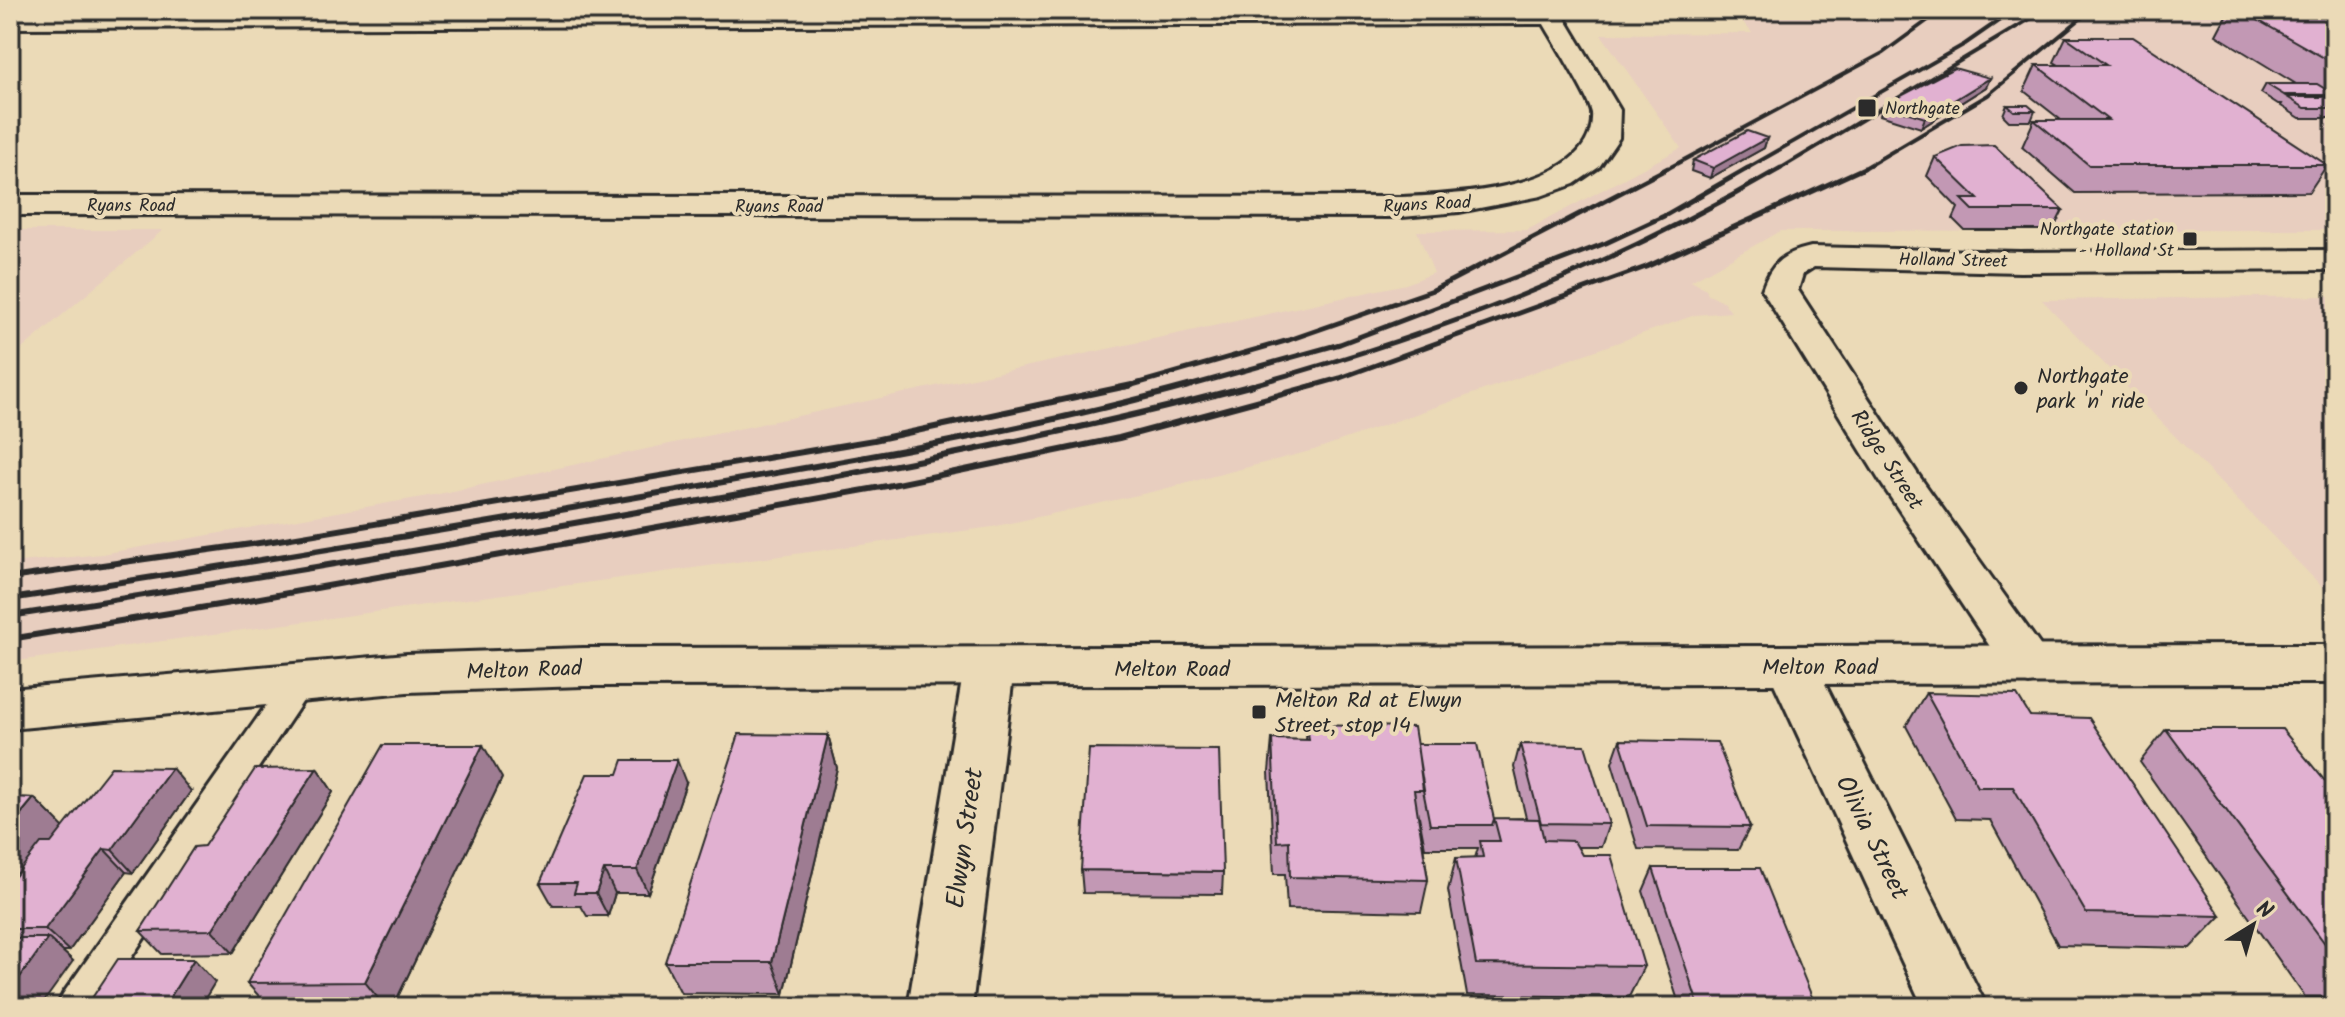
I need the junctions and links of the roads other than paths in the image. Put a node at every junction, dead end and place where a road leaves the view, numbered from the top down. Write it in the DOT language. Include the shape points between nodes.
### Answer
graph roads {
  1 [pos="548,15"];
  2 [pos="1162,15"];
  3 [pos="1551,15"];
  4 [pos="10,21"];
  5 [pos="10,205"];
  6 [pos="1811,257"];
  7 [pos="2335,260"];
  8 [pos="2335,664"];
  9 [pos="2029,665"];
  10 [pos="1791,666"];
  11 [pos="989,668"];
  12 [pos="300,681"];
  13 [pos="10,709"];
  14 [pos="76,1007"];
  15 [pos="940,1007"];
  16 [pos="1955,1007"];
  1 -- 2 [label="street"];
  1 -- 4 [label="street"];
  2 -- 3 [label="street"];
  3 -- 5 [label="street, Ryans Road" via="1600,97 1608,119 1604,137 1591,156 1545,184 1470,203"];
  6 -- 7 [label="street, Holland Street"];
  6 -- 9 [label="street, Ridge Street" via="1791,263 1780,290 1902,483"];
  8 -- 9 [label="street, Melton Road"];
  9 -- 10 [label="street, Melton Road"];
  10 -- 11 [label="street, Melton Road"];
  10 -- 16 [label="street, Olivia Street"];
  11 -- 12 [label="street, Melton Road" via="583,667"];
  11 -- 15 [label="street, Elwyn Street"];
  12 -- 13 [label="street, Melton Road"];
  12 -- 14 [label="lane"];
}
